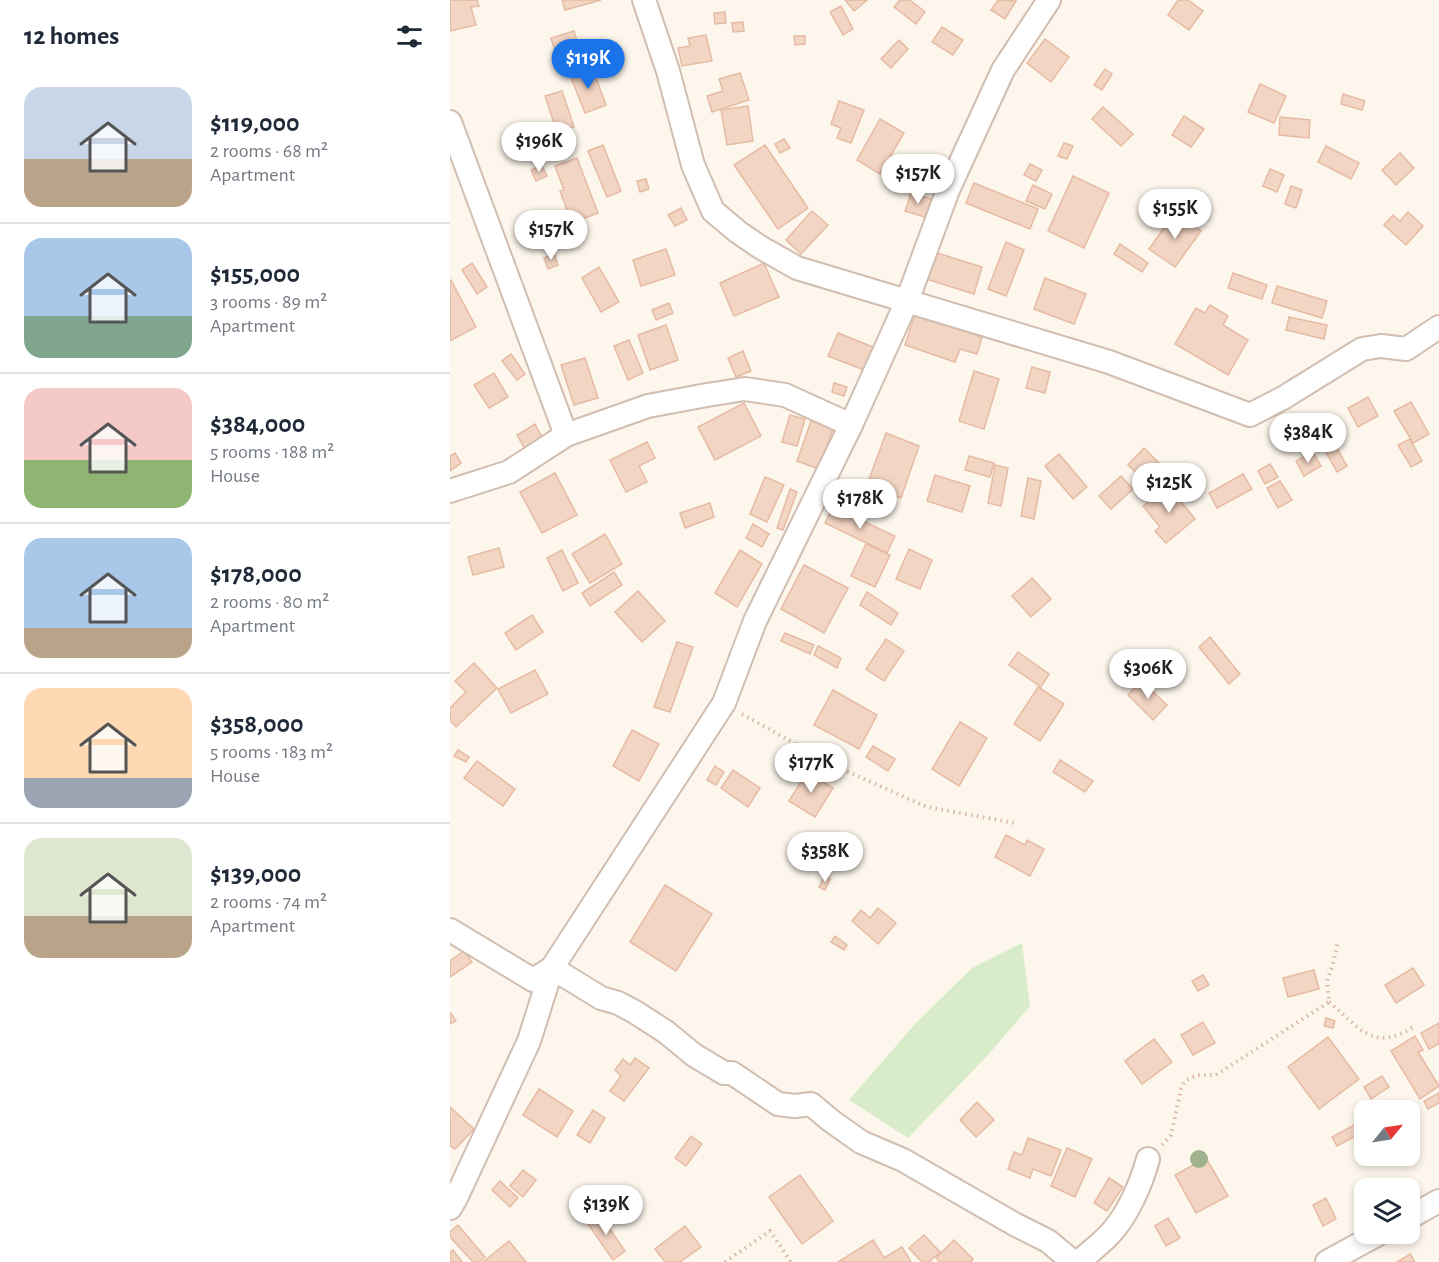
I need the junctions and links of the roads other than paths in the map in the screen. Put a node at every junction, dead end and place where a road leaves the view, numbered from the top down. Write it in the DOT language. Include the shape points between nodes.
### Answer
graph roads {
  1 [pos="644,0"];
  2 [pos="1049,0"];
  3 [pos="450,122"];
  4 [pos="907,301"];
  5 [pos="1439,327"];
  6 [pos="851,425"];
  7 [pos="566,435"];
  8 [pos="450,491"];
  9 [pos="450,930"];
  10 [pos="552,968"];
  11 [pos="1148,1159"];
  12 [pos="1439,1202"];
  13 [pos="450,1208"];
  14 [pos="1420,1212"];
  15 [pos="1360,1244"];
  16 [pos="1073,1262"];
  17 [pos="1078,1262"];
  18 [pos="1327,1262"];
  1 -- 4 [label="street" via="668,70 693,165 713,211 760,247 797,268"];
  2 -- 4 [label="street" via="1003,70 948,190"];
  3 -- 7 [label="street"];
  4 -- 5 [label="street" via="1109,362 1250,414 1362,349 1381,346 1406,350"];
  4 -- 6 [label="street"];
  6 -- 7 [label="street" via="785,395 745,389 648,406"];
  6 -- 10 [label="street" via="755,621 724,703"];
  7 -- 8 [label="street" via="509,472"];
  9 -- 10 [label="street" via="532,980"];
  10 -- 13 [label="street" via="529,1041"];
  10 -- 16 [label="street" via="601,998 635,1012 694,1055 724,1073 732,1072 778,1104 811,1104 861,1142 903,1160 1048,1241"];
  11 -- 17 [label="street" via="1135,1196 1109,1236"];
  12 -- 14 [label="street"];
  15 -- 18 [label="street"];
}
